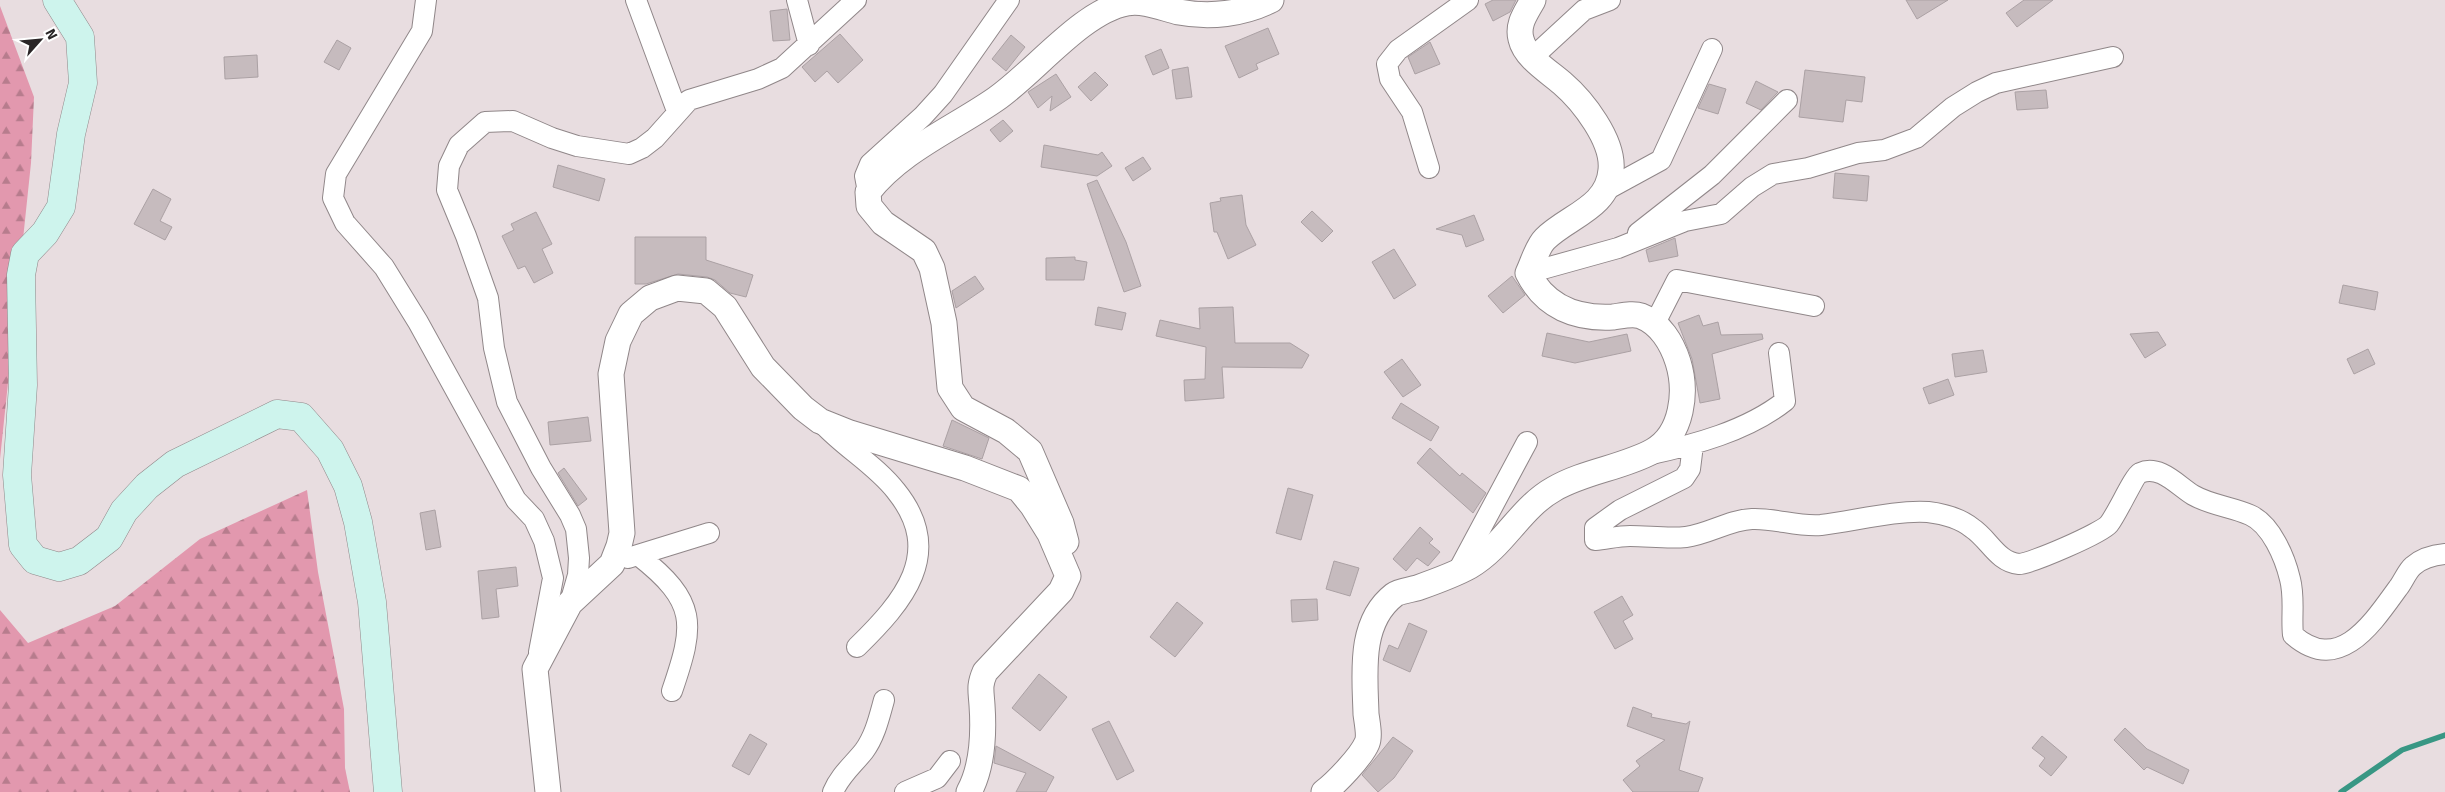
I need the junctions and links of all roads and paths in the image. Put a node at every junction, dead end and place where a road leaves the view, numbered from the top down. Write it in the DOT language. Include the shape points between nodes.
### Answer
graph roads {
  1 [pos="56,0"];
  2 [pos="426,0"];
  3 [pos="636,0"];
  4 [pos="797,0"];
  5 [pos="856,0"];
  6 [pos="1009,0"];
  7 [pos="1271,0"];
  8 [pos="1468,0"];
  9 [pos="1533,0"];
  10 [pos="1610,0"];
  11 [pos="809,45"];
  12 [pos="1712,49"];
  13 [pos="1532,57"];
  14 [pos="2113,57"];
  15 [pos="1787,100"];
  16 [pos="677,111"];
  17 [pos="1429,168"];
  18 [pos="1606,190"];
  19 [pos="868,192"];
  20 [pos="1618,248"];
  21 [pos="1528,273"];
  22 [pos="1814,306"];
  23 [pos="1655,323"];
  24 [pos="1779,354"];
  25 [pos="820,421"];
  26 [pos="1527,442"];
  27 [pos="1693,446"];
  28 [pos="1638,458"];
  29 [pos="709,533"];
  30 [pos="2445,554"];
  31 [pos="638,555"];
  32 [pos="612,564"];
  33 [pos="1458,571"];
  34 [pos="1068,576"];
  35 [pos="570,603"];
  36 [pos="857,647"];
  37 [pos="535,669"];
  38 [pos="672,691"];
  39 [pos="884,700"];
  40 [pos="950,762"];
  41 [pos="388,792"];
  42 [pos="548,792"];
  43 [pos="833,792"];
  44 [pos="905,792"];
  45 [pos="969,792"];
  46 [pos="1324,792"];
  1 -- 41 [label="main road" via="80,38 83,82 71,134 61,207 45,233 25,254 21,276 23,384 18,475 23,544 36,560 59,567 79,561 110,538 124,511 147,486 175,464 277,414 301,417 330,450 348,486 358,522 372,602"];
  2 -- 37 [label="street" via="422,31 336,174 333,198 345,223 384,267 413,314 516,500 534,519 544,541 553,578"];
  3 -- 16 [label="street"];
  4 -- 11 [label="street"];
  5 -- 11 [label="street"];
  6 -- 19 [label="street" via="943,94 870,164 865,176"];
  7 -- 19 [label="street" via="1253,9 1210,15 1179,12 1149,4 1128,3 1106,9 1086,21 1030,73 996,99 918,148 881,176"];
  8 -- 17 [label="street" via="1398,50 1387,64 1390,79 1412,112"];
  9 -- 13 [label="street" via="1520,24 1521,40"];
  10 -- 13 [label="street" via="1584,10"];
  11 -- 16 [label="street" via="782,68 758,79 689,100"];
  12 -- 18 [label="street" via="1661,160"];
  13 -- 18 [label="street" via="1564,85 1591,114 1600,130 1612,169"];
  14 -- 20 [label="street" via="1996,83 1953,107 1916,138 1884,150 1858,153 1808,168 1773,174 1721,214 1685,222"];
  15 -- 20 [label="street" via="1712,175"];
  16 -- 35 [label="street" via="654,138 628,154 577,146 514,121 485,122 459,145 449,166 447,190 488,298 494,348 507,402 576,529 578,575"];
  18 -- 21 [label="street" via="1589,208 1544,240"];
  19 -- 34 [label="street" via="869,206 883,223 924,252 932,268 944,323 950,388 963,408 1006,430 1030,451 1061,523 1067,548"];
  20 -- 21 [label="street"];
  21 -- 23 [label="street" via="1552,305 1576,315 1596,318 1639,315"];
  22 -- 23 [label="street" via="1677,280"];
  23 -- 28 [label="street" via="1665,334 1678,362 1683,398 1670,435 1655,450"];
  24 -- 27 [label="street" via="1786,401 1770,414"];
  25 -- 32 [label="street" via="763,367 725,307 706,292 677,288 650,298 631,314 618,342 611,374 622,533"];
  25 -- 34 [label="street" via="1019,489 1050,534"];
  25 -- 36 [label="street" via="839,442 896,490 916,525 918,564 912,579 888,617"];
  26 -- 33 [label="street"];
  27 -- 28 [label="street"];
  27 -- 30 [label="street" via="1690,469 1684,478 1620,510 1595,528 1595,540 1627,536 1684,537 1751,519 1821,525 1927,512 1950,516 1973,528 2001,557 2020,564 2087,539 2107,527 2120,511 2134,477 2141,472 2154,471 2168,476 2194,495 2252,516 2266,528 2281,552 2290,579 2294,635 2306,646 2324,652 2339,649 2364,632 2413,566 2431,555"];
  28 -- 33 [label="street" via="1576,477 1553,489 1536,500 1488,554"];
  29 -- 31 [label="street"];
  31 -- 32 [label="street"];
  31 -- 38 [label="street" via="661,573 685,607 688,638"];
  32 -- 35 [label="street"];
  33 -- 46 [label="street" via="1394,594 1374,618 1364,667 1367,742 1354,761"];
  34 -- 45 [label="street" via="1062,591 985,672 979,685 981,753 976,778"];
  35 -- 37 [label="street"];
  37 -- 42 [label="street"];
  39 -- 43 [label="street" via="874,734"];
  40 -- 44 [label="street" via="937,778"];
}
